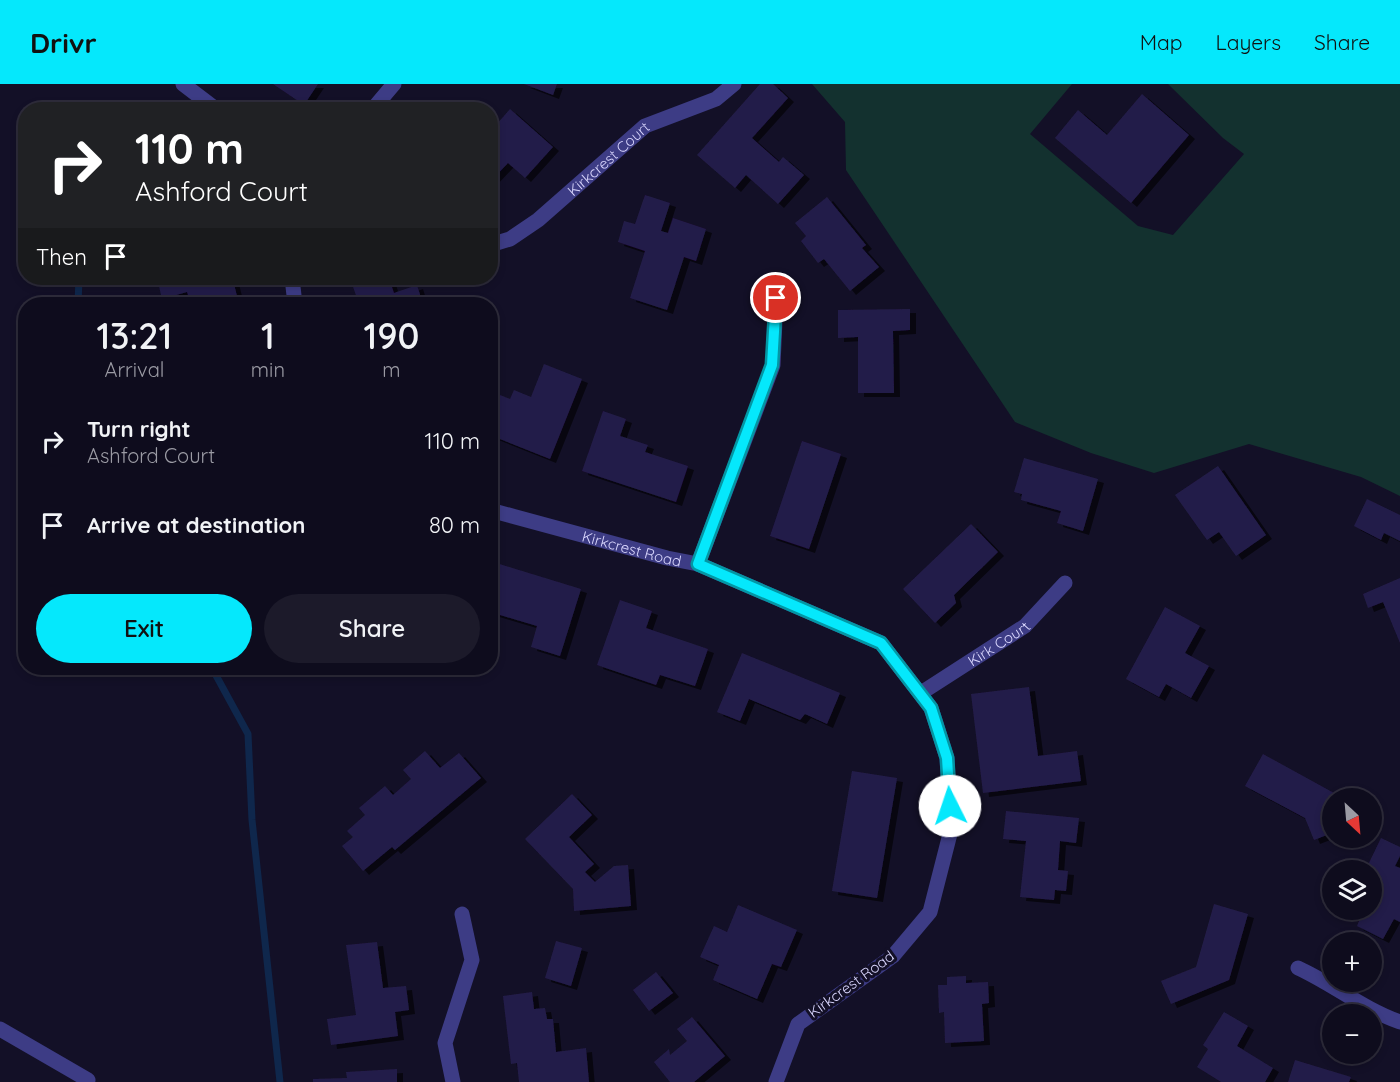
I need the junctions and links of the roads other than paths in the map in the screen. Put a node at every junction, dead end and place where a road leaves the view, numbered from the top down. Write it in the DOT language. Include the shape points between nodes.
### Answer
graph roads {
  1 [pos="183,84"];
  2 [pos="394,84"];
  3 [pos="734,84"];
  4 [pos="207,102"];
  5 [pos="379,102"];
  6 [pos="498,243"];
  7 [pos="776,298"];
  8 [pos="498,512"];
  9 [pos="698,564"];
  10 [pos="1065,583"];
  11 [pos="921,693"];
  12 [pos="462,914"];
  13 [pos="1298,968"];
  14 [pos="1400,1022"];
  15 [pos="0,1029"];
  16 [pos="87,1080"];
  17 [pos="453,1082"];
  18 [pos="776,1082"];
  1 -- 4 [label="street"];
  2 -- 5 [label="street"];
  3 -- 6 [label="street, Kirkcrest Court" via="716,99 645,126 538,220"];
  7 -- 9 [label="street" via="772,365"];
  8 -- 9 [label="street, Kirkcrest Road"];
  9 -- 11 [label="street, Kirkcrest Road" via="881,643"];
  10 -- 11 [label="street, Kirk Court" via="1025,626"];
  11 -- 18 [label="street, Kirkcrest Road" via="931,708 947,758 951,830 930,912 893,956 798,1024"];
  12 -- 17 [label="street" via="472,960 445,1043"];
  13 -- 14 [label="street" via="1377,1014"];
  15 -- 16 [label="street"];
}
